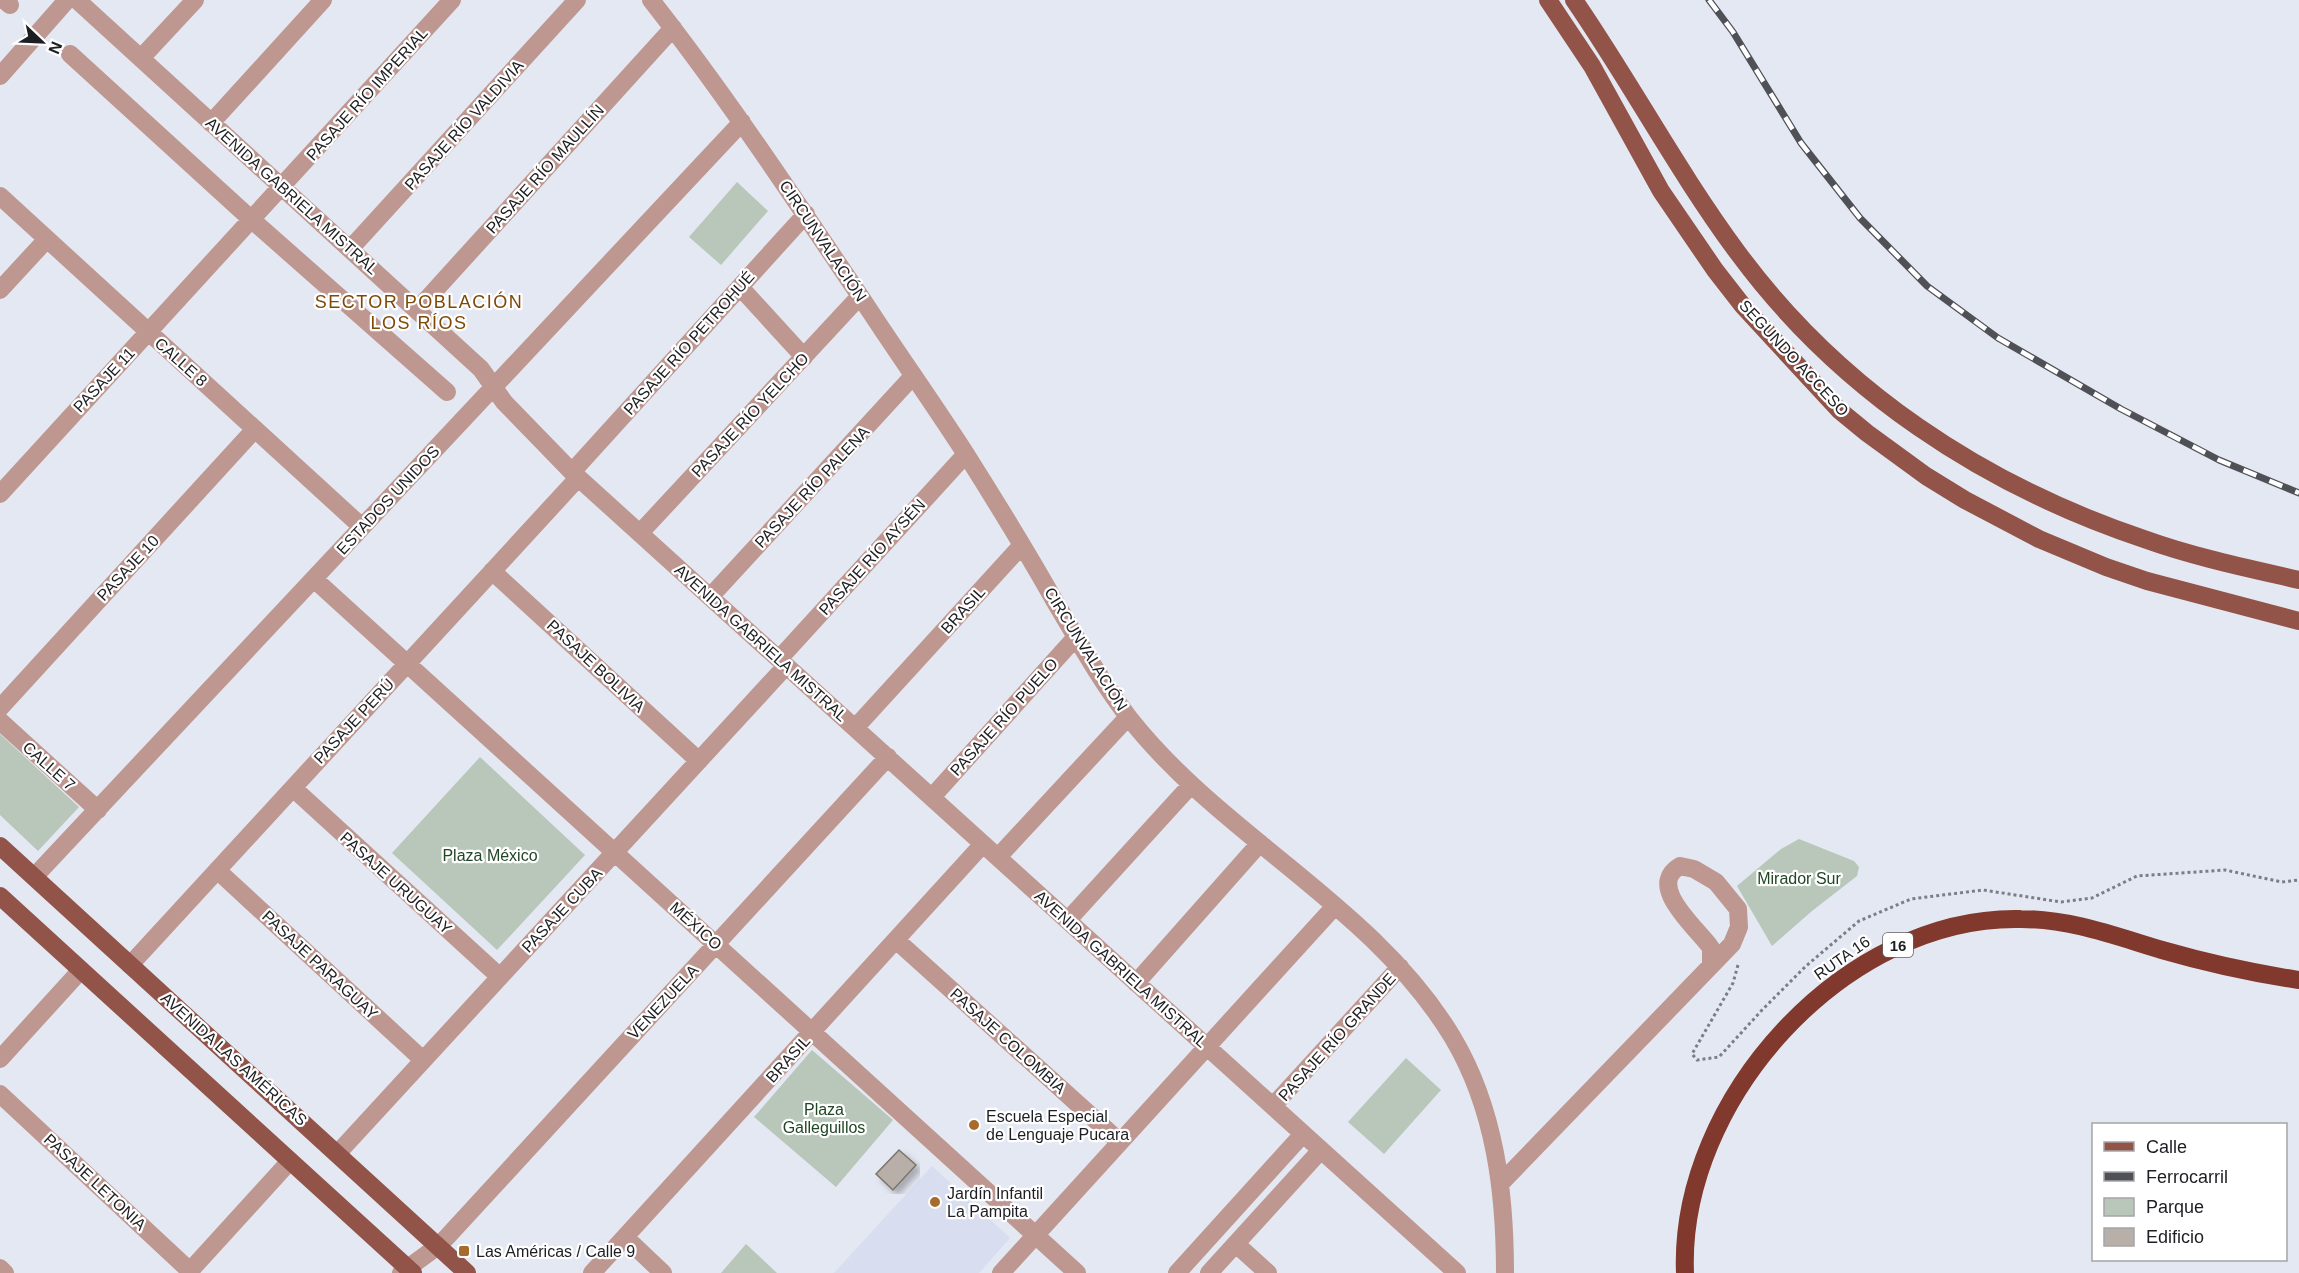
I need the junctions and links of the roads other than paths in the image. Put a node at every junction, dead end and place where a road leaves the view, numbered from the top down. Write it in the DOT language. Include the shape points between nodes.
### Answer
graph roads {
  1 [pos="67,0"];
  2 [pos="77,0"];
  3 [pos="195,0"];
  4 [pos="323,0"];
  5 [pos="452,0"];
  6 [pos="577,0"];
  7 [pos="651,0"];
  8 [pos="1548,0"];
  9 [pos="1574,0"];
  10 [pos="673,28"];
  11 [pos="70,54"];
  12 [pos="141,58"];
  13 [pos="0,76"];
  14 [pos="742,122"];
  15 [pos="211,123"];
  16 [pos="282,187"];
  17 [pos="0,196"];
  18 [pos="806,214"];
  19 [pos="252,220"];
  20 [pos="47,239"];
  21 [pos="350,249"];
  22 [pos="740,287"];
  23 [pos="0,290"];
  24 [pos="860,296"];
  25 [pos="417,310"];
  26 [pos="148,332"];
  27 [pos="804,357"];
  28 [pos="913,376"];
  29 [pos="493,389"];
  30 [pos="447,392"];
  31 [pos="255,429"];
  32 [pos="966,454"];
  33 [pos="575,475"];
  34 [pos="0,494"];
  35 [pos="362,528"];
  36 [pos="640,533"];
  37 [pos="1022,545"];
  38 [pos="492,571"];
  39 [pos="314,579"];
  40 [pos="2299,580"];
  41 [pos="710,597"];
  42 [pos="2299,621"];
  43 [pos="1076,637"];
  44 [pos="782,662"];
  45 [pos="407,664"];
  46 [pos="0,708"];
  47 [pos="1128,717"];
  48 [pos="0,721"];
  49 [pos="855,728"];
  50 [pos="888,758"];
  51 [pos="699,761"];
  52 [pos="1191,784"];
  53 [pos="293,788"];
  54 [pos="932,797"];
  55 [pos="98,810"];
  56 [pos="1260,843"];
  57 [pos="983,844"];
  58 [pos="0,846"];
  59 [pos="615,852"];
  60 [pos="998,857"];
  61 [pos="217,870"];
  62 [pos="34,877"];
  63 [pos="0,896"];
  64 [pos="1335,906"];
  65 [pos="1068,920"];
  66 [pos="896,940"];
  67 [pos="716,944"];
  68 [pos="1711,964"];
  69 [pos="130,965"];
  70 [pos="1400,967"];
  71 [pos="81,970"];
  72 [pos="500,977"];
  73 [pos="2299,980"];
  74 [pos="1136,982"];
  75 [pos="812,1032"];
  76 [pos="1206,1046"];
  77 [pos="0,1059"];
  78 [pos="423,1060"];
  79 [pos="0,1094"];
  80 [pos="1273,1106"];
  81 [pos="1303,1134"];
  82 [pos="1120,1142"];
  83 [pos="1321,1150"];
  84 [pos="337,1154"];
  85 [pos="290,1161"];
  86 [pos="1500,1184"];
  87 [pos="1035,1235"];
  88 [pos="625,1238"];
  89 [pos="1236,1244"];
  90 [pos="438,1246"];
  91 [pos="0,1268"];
  92 [pos="407,1271"];
  93 [pos="189,1272"];
  94 [pos="5,1273"];
  95 [pos="467,1273"];
  96 [pos="592,1273"];
  97 [pos="663,1273"];
  98 [pos="1001,1273"];
  99 [pos="1077,1273"];
  100 [pos="1177,1273"];
  101 [pos="1209,1273"];
  102 [pos="1268,1273"];
  103 [pos="1457,1273"];
  104 [pos="1505,1273"];
  105 [pos="1685,1273"];
  1 -- 13 [label="street"];
  2 -- 12 [label="street, AVENIDA GABRIELA MISTRAL"];
  3 -- 12 [label="street"];
  4 -- 15 [label="street"];
  5 -- 16 [label="street, PASAJE RÍO IMPERIAL"];
  6 -- 21 [label="street, PASAJE RÍO VALDIVIA"];
  7 -- 10 [label="street, CIRCUNVALACIÓN"];
  8 -- 42 [label="main road, SEGUNDO ACCESO" via="1592,66 1661,191 1692,238 1743,306 1839,410 1926,476 2039,539 2146,580"];
  9 -- 40 [label="main road, SEGUNDO ACCESO" via="1738,253 1795,322 1860,384 1929,435 2055,504 2146,540"];
  10 -- 14 [label="street, CIRCUNVALACIÓN"];
  10 -- 25 [label="street, PASAJE RÍO MAULLÍN"];
  11 -- 19 [label="street"];
  12 -- 15 [label="street, AVENIDA GABRIELA MISTRAL"];
  14 -- 18 [label="street, CIRCUNVALACIÓN"];
  14 -- 29 [label="street, ESTADOS UNIDOS"];
  15 -- 16 [label="street, AVENIDA GABRIELA MISTRAL"];
  16 -- 19 [label="street, PASAJE 11"];
  16 -- 21 [label="street, AVENIDA GABRIELA MISTRAL"];
  17 -- 20 [label="street, CALLE 8"];
  18 -- 22 [label="street, PASAJE RÍO PETROHUÉ"];
  18 -- 24 [label="street, CIRCUNVALACIÓN"];
  19 -- 26 [label="street, PASAJE 11"];
  19 -- 30 [label="street"];
  20 -- 23 [label="street"];
  20 -- 26 [label="street, CALLE 8"];
  21 -- 25 [label="street, AVENIDA GABRIELA MISTRAL"];
  22 -- 27 [label="street"];
  22 -- 33 [label="street, PASAJE RÍO PETROHUÉ"];
  24 -- 27 [label="street, PASAJE RÍO YELCHO"];
  24 -- 28 [label="street, CIRCUNVALACIÓN"];
  25 -- 29 [label="street, AVENIDA GABRIELA MISTRAL" via="481,369"];
  26 -- 31 [label="street, CALLE 8"];
  26 -- 34 [label="street, PASAJE 11"];
  27 -- 36 [label="street, PASAJE RÍO YELCHO"];
  28 -- 32 [label="street, CIRCUNVALACIÓN"];
  28 -- 41 [label="street, PASAJE RÍO PALENA"];
  29 -- 33 [label="street, AVENIDA GABRIELA MISTRAL"];
  29 -- 35 [label="street, ESTADOS UNIDOS"];
  31 -- 35 [label="street, CALLE 8"];
  31 -- 46 [label="street, PASAJE 10"];
  32 -- 37 [label="street, CIRCUNVALACIÓN"];
  32 -- 44 [label="street, PASAJE RÍO AYSÉN"];
  33 -- 36 [label="street, AVENIDA GABRIELA MISTRAL"];
  33 -- 38 [label="street, PASAJE PERÚ"];
  35 -- 39 [label="street, ESTADOS UNIDOS"];
  36 -- 41 [label="street, AVENIDA GABRIELA MISTRAL"];
  37 -- 43 [label="street, CIRCUNVALACIÓN"];
  37 -- 49 [label="street, BRASIL"];
  38 -- 45 [label="street, PASAJE PERÚ"];
  38 -- 51 [label="street, PASAJE BOLIVIA"];
  39 -- 45 [label="street, MÉXICO"];
  39 -- 55 [label="street, ESTADOS UNIDOS"];
  41 -- 44 [label="street, AVENIDA GABRIELA MISTRAL"];
  43 -- 47 [label="street, CIRCUNVALACIÓN"];
  43 -- 54 [label="street, PASAJE RÍO PUELO"];
  44 -- 49 [label="street, AVENIDA GABRIELA MISTRAL"];
  44 -- 51 [label="street, PASAJE CUBA"];
  45 -- 53 [label="street, PASAJE PERÚ"];
  45 -- 59 [label="street, MÉXICO"];
  47 -- 52 [label="street, CIRCUNVALACIÓN"];
  47 -- 60 [label="street"];
  48 -- 55 [label="street, CALLE 7"];
  49 -- 50 [label="street, AVENIDA GABRIELA MISTRAL"];
  50 -- 54 [label="street, AVENIDA GABRIELA MISTRAL"];
  50 -- 67 [label="street, VENEZUELA"];
  51 -- 59 [label="street, PASAJE CUBA"];
  52 -- 56 [label="street, CIRCUNVALACIÓN"];
  52 -- 65 [label="street"];
  53 -- 61 [label="street, PASAJE PERÚ"];
  53 -- 72 [label="street, PASAJE URUGUAY"];
  54 -- 57 [label="street, AVENIDA GABRIELA MISTRAL"];
  55 -- 62 [label="street, ESTADOS UNIDOS"];
  56 -- 64 [label="street, CIRCUNVALACIÓN"];
  56 -- 74 [label="street"];
  57 -- 60 [label="street, AVENIDA GABRIELA MISTRAL"];
  57 -- 66 [label="street, BRASIL"];
  58 -- 62 [label="main road, AVENIDA LAS AMÉRICAS"];
  59 -- 67 [label="street, MÉXICO"];
  59 -- 72 [label="street, PASAJE CUBA"];
  60 -- 65 [label="street, AVENIDA GABRIELA MISTRAL"];
  61 -- 69 [label="street, PASAJE PERÚ"];
  61 -- 78 [label="street, PASAJE PARAGUAY"];
  62 -- 69 [label="main road, AVENIDA LAS AMÉRICAS"];
  63 -- 71 [label="main road"];
  64 -- 70 [label="street, CIRCUNVALACIÓN"];
  64 -- 76 [label="street"];
  65 -- 74 [label="street, AVENIDA GABRIELA MISTRAL"];
  66 -- 75 [label="street, BRASIL"];
  66 -- 82 [label="street, PASAJE COLOMBIA"];
  67 -- 75 [label="street, MÉXICO"];
  67 -- 90 [label="street, VENEZUELA"];
  68 -- 68 [label="street" via="1732,944 1739,927 1738,909 1716,882 1680,866 1668,879 1668,888 1676,907 1711,948"];
  68 -- 86 [label="street"];
  69 -- 84 [label="main road, AVENIDA LAS AMÉRICAS"];
  70 -- 80 [label="street, PASAJE RÍO GRANDE"];
  70 -- 86 [label="street, CIRCUNVALACIÓN" via="1439,1016 1470,1070 1489,1126"];
  71 -- 77 [label="street"];
  71 -- 85 [label="main road"];
  72 -- 78 [label="street, PASAJE CUBA"];
  73 -- 105 [label="highway, RUTA 16 / 16" via="2219,965 2085,926 2040,920 1981,921 1902,944 1857,968 1820,997 1782,1033 1745,1078 1716,1128 1697,1181 1686,1236"];
  74 -- 76 [label="street, AVENIDA GABRIELA MISTRAL"];
  75 -- 87 [label="street, MÉXICO"];
  75 -- 88 [label="street, BRASIL"];
  76 -- 80 [label="street, AVENIDA GABRIELA MISTRAL"];
  76 -- 82 [label="street"];
  78 -- 84 [label="street, PASAJE CUBA"];
  79 -- 93 [label="street, PASAJE LETONIA"];
  80 -- 81 [label="street, AVENIDA GABRIELA MISTRAL"];
  81 -- 83 [label="street, AVENIDA GABRIELA MISTRAL"];
  81 -- 100 [label="street"];
  82 -- 87 [label="street"];
  83 -- 89 [label="street"];
  83 -- 103 [label="street, AVENIDA GABRIELA MISTRAL"];
  84 -- 90 [label="main road, AVENIDA LAS AMÉRICAS"];
  85 -- 92 [label="main road"];
  85 -- 93 [label="street"];
  86 -- 104 [label="street, CIRCUNVALACIÓN"];
  87 -- 98 [label="street"];
  87 -- 99 [label="street, MÉXICO"];
  88 -- 96 [label="street, BRASIL"];
  88 -- 97 [label="street"];
  89 -- 101 [label="street"];
  89 -- 102 [label="street"];
  90 -- 92 [label="street, VENEZUELA"];
  90 -- 95 [label="main road, AVENIDA LAS AMÉRICAS"];
  91 -- 94 [label="street"];
}
